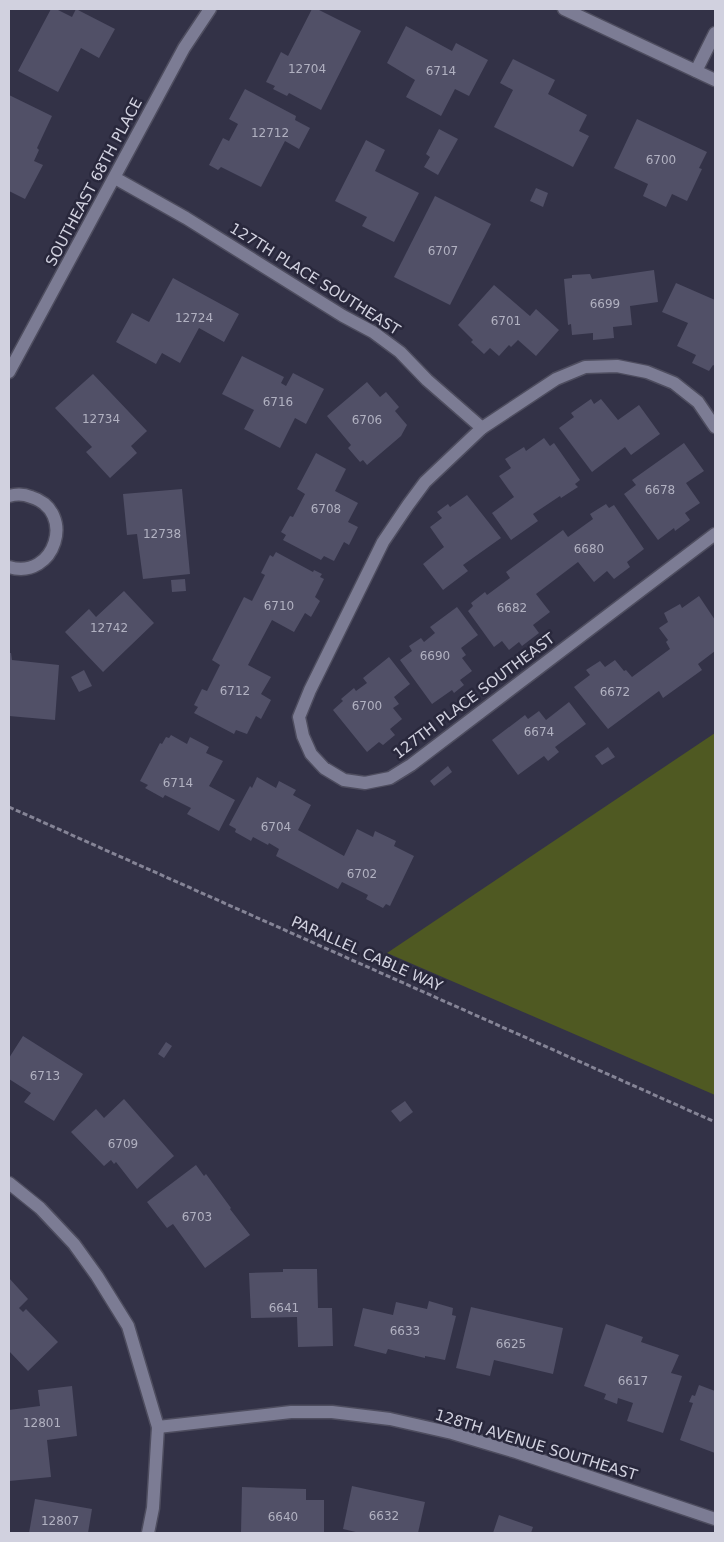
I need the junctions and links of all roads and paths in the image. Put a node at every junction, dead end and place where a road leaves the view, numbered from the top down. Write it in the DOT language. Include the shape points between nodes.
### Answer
graph roads {
  1 [pos="210,9"];
  2 [pos="564,9"];
  3 [pos="715,33"];
  4 [pos="696,71"];
  5 [pos="715,80"];
  6 [pos="115,178"];
  7 [pos="9,372"];
  8 [pos="715,427"];
  9 [pos="482,428"];
  10 [pos="9,496"];
  11 [pos="715,534"];
  12 [pos="9,567"];
  13 [pos="9,807"];
  14 [pos="715,1122"];
  15 [pos="9,1183"];
  16 [pos="158,1428"];
  17 [pos="715,1520"];
  18 [pos="148,1533"];
  1 -- 6 [label="street, SOUTHEAST 68TH PLACE" via="184,48"];
  2 -- 4 [label="street"];
  3 -- 4 [label="street"];
  4 -- 5 [label="street"];
  6 -- 7 [label="street, SOUTHEAST 68TH PLACE"];
  6 -- 9 [label="street, 127TH PLACE SOUTHEAST" via="373,332 400,352"];
  8 -- 9 [label="street, 127TH PLACE SOUTHEAST" via="698,402 674,383 647,372 617,366 585,367 556,379"];
  9 -- 11 [label="street, 127TH PLACE SOUTHEAST" via="425,482 383,542 299,717 311,754 324,768 344,780 365,783 390,778"];
  10 -- 12 [label="street" via="24,494 37,498 54,517 57,530 52,549 40,563 28,569"];
  13 -- 14 [label="path, PARALLEL CABLE WAY"];
  15 -- 16 [label="street" via="40,1208 74,1244 128,1326"];
  16 -- 17 [label="street, 128TH AVENUE SOUTHEAST" via="291,1412 332,1412 390,1419 498,1447"];
  16 -- 18 [label="street" via="153,1508"];
}
